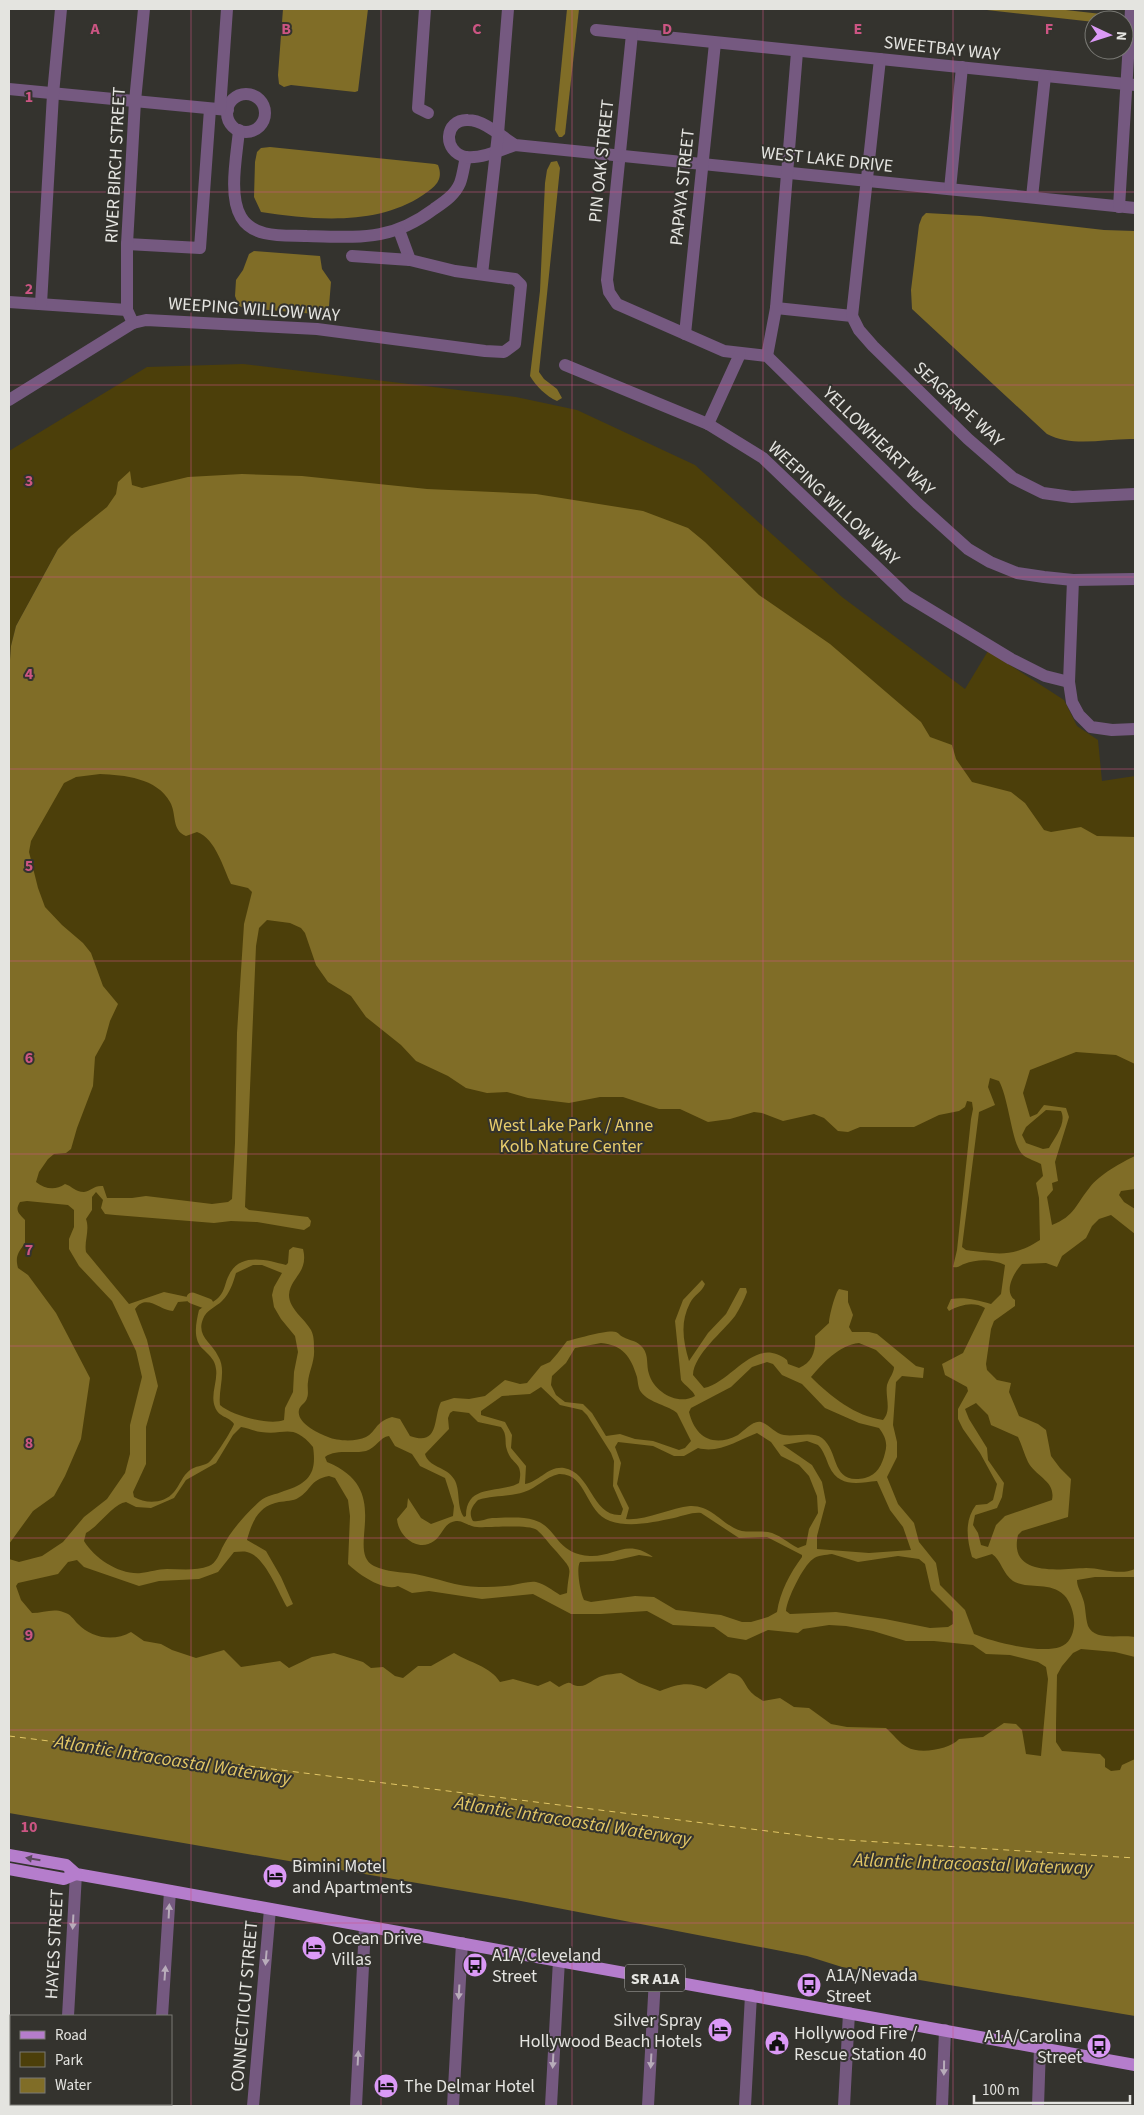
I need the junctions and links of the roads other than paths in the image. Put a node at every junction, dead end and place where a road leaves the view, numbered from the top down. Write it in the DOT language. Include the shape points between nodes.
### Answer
graph roads {
  1 [pos="61,9"];
  2 [pos="144,9"];
  3 [pos="227,9"];
  4 [pos="425,9"];
  5 [pos="508,9"];
  6 [pos="1131,9"];
  7 [pos="596,30"];
  8 [pos="632,34"];
  9 [pos="715,43"];
  10 [pos="797,52"];
  11 [pos="880,59"];
  12 [pos="962,67"];
  13 [pos="1045,76"];
  14 [pos="1131,85"];
  15 [pos="9,89"];
  16 [pos="53,94"];
  17 [pos="135,101"];
  18 [pos="500,107"];
  19 [pos="219,110"];
  20 [pos="428,113"];
  21 [pos="481,124"];
  22 [pos="239,130"];
  23 [pos="498,134"];
  24 [pos="515,145"];
  25 [pos="496,151"];
  26 [pos="618,155"];
  27 [pos="472,156"];
  28 [pos="702,164"];
  29 [pos="786,172"];
  30 [pos="494,174"];
  31 [pos="868,180"];
  32 [pos="950,189"];
  33 [pos="1032,197"];
  34 [pos="1119,207"];
  35 [pos="1135,208"];
  36 [pos="399,230"];
  37 [pos="127,244"];
  38 [pos="352,256"];
  39 [pos="410,260"];
  40 [pos="482,274"];
  41 [pos="9,302"];
  42 [pos="41,304"];
  43 [pos="776,308"];
  44 [pos="127,310"];
  45 [pos="852,316"];
  46 [pos="133,322"];
  47 [pos="685,334"];
  48 [pos="740,354"];
  49 [pos="767,356"];
  50 [pos="565,365"];
  51 [pos="9,400"];
  52 [pos="708,424"];
  53 [pos="1135,494"];
  54 [pos="1135,579"];
  55 [pos="1073,580"];
  56 [pos="1069,682"];
  57 [pos="1135,729"];
  58 [pos="9,1855"];
  59 [pos="9,1869"];
  60 [pos="76,1874"];
  61 [pos="170,1891"];
  62 [pos="270,1909"];
  63 [pos="365,1926"];
  64 [pos="462,1943"];
  65 [pos="560,1960"];
  66 [pos="655,1978"];
  67 [pos="751,1995"];
  68 [pos="849,2013"];
  69 [pos="68,2015"];
  70 [pos="162,2015"];
  71 [pos="945,2030"];
  72 [pos="1040,2047"];
  73 [pos="1135,2065"];
  74 [pos="253,2106"];
  75 [pos="356,2106"];
  76 [pos="453,2106"];
  77 [pos="551,2106"];
  78 [pos="648,2106"];
  79 [pos="745,2106"];
  80 [pos="844,2106"];
  81 [pos="942,2106"];
  82 [pos="1038,2106"];
  1 -- 16 [label="street"];
  2 -- 17 [label="street, RIVER BIRCH STREET"];
  3 -- 19 [label="street"];
  4 -- 20 [label="street" via="418,108"];
  5 -- 18 [label="street"];
  6 -- 14 [label="street"];
  7 -- 8 [label="street, SWEETBAY WAY"];
  8 -- 9 [label="street, SWEETBAY WAY"];
  8 -- 26 [label="street, PIN OAK STREET"];
  9 -- 10 [label="street, SWEETBAY WAY"];
  9 -- 28 [label="street, PAPAYA STREET"];
  10 -- 11 [label="street, SWEETBAY WAY"];
  10 -- 29 [label="street"];
  11 -- 12 [label="street, SWEETBAY WAY"];
  11 -- 31 [label="street"];
  12 -- 13 [label="street, SWEETBAY WAY"];
  12 -- 32 [label="street"];
  13 -- 14 [label="street, SWEETBAY WAY"];
  13 -- 33 [label="street"];
  14 -- 34 [label="street"];
  15 -- 16 [label="street"];
  16 -- 17 [label="street"];
  16 -- 42 [label="street"];
  17 -- 19 [label="street"];
  17 -- 37 [label="street, RIVER BIRCH STREET"];
  18 -- 21 [label="street"];
  18 -- 23 [label="street"];
  19 -- 22 [label="street"];
  19 -- 22 [label="street" via="241,95 261,101 265,115 260,126 250,132"];
  19 -- 37 [label="street" via="200,248"];
  21 -- 23 [label="street, WEST LAKE DRIVE"];
  21 -- 27 [label="street" via="489,141 485,149"];
  21 -- 27 [label="street" via="461,120 451,128 448,136 453,150"];
  22 -- 36 [label="street" via="235,197 240,216 252,229 272,234 335,237 374,236"];
  23 -- 24 [label="street, WEST LAKE DRIVE"];
  23 -- 25 [label="street"];
  24 -- 25 [label="street, WEST LAKE DRIVE"];
  24 -- 26 [label="street, WEST LAKE DRIVE"];
  25 -- 27 [label="street, WEST LAKE DRIVE"];
  25 -- 30 [label="street"];
  26 -- 28 [label="street, WEST LAKE DRIVE"];
  26 -- 47 [label="street, PIN OAK STREET" via="607,280 609,292 617,304"];
  27 -- 30 [label="street" via="485,161"];
  27 -- 36 [label="street" via="455,191 447,200"];
  28 -- 29 [label="street, WEST LAKE DRIVE"];
  28 -- 47 [label="street, PAPAYA STREET"];
  29 -- 31 [label="street, WEST LAKE DRIVE"];
  29 -- 43 [label="street"];
  30 -- 40 [label="street"];
  31 -- 32 [label="street, WEST LAKE DRIVE"];
  31 -- 45 [label="street"];
  32 -- 33 [label="street, WEST LAKE DRIVE"];
  33 -- 34 [label="street, WEST LAKE DRIVE"];
  34 -- 35 [label="street, WEST LAKE DRIVE"];
  36 -- 39 [label="street"];
  37 -- 44 [label="street, RIVER BIRCH STREET"];
  38 -- 39 [label="street"];
  39 -- 40 [label="street"];
  40 -- 46 [label="street, WEEPING WILLOW WAY" via="515,280 521,285 515,344 504,352 317,329"];
  41 -- 42 [label="street"];
  42 -- 44 [label="street"];
  43 -- 45 [label="street"];
  43 -- 49 [label="street"];
  44 -- 46 [label="street, RIVER BIRCH STREET"];
  45 -- 53 [label="street, SEAGRAPE WAY" via="873,346 1013,478 1042,493 1072,497"];
  46 -- 51 [label="street, WEEPING WILLOW WAY"];
  47 -- 48 [label="street" via="724,351"];
  48 -- 49 [label="street"];
  48 -- 52 [label="street"];
  49 -- 55 [label="street, YELLOWHEART WAY" via="968,549 1017,573"];
  50 -- 52 [label="street, WEEPING WILLOW WAY"];
  52 -- 56 [label="street, WEEPING WILLOW WAY" via="764,458 908,596 1011,659 1046,676"];
  54 -- 55 [label="street, YELLOWHEART WAY"];
  55 -- 56 [label="street"];
  56 -- 57 [label="street" via="1072,702 1091,728"];
  60 -- 58 [label="main road, SR A1A, one-way" via="66,1866"];
  59 -- 60 [label="main road, SR A1A" via="64,1879"];
  60 -- 61 [label="main road, SR A1A"];
  60 -- 69 [label="street, HAYES STREET, one-way"];
  61 -- 62 [label="main road, SR A1A"];
  70 -- 61 [label="street, one-way"];
  62 -- 63 [label="main road, SR A1A"];
  62 -- 74 [label="street, CONNECTICUT STREET, one-way"];
  63 -- 64 [label="main road, SR A1A"];
  75 -- 63 [label="street, one-way"];
  64 -- 65 [label="main road, SR A1A"];
  64 -- 76 [label="street, one-way"];
  65 -- 66 [label="main road, SR A1A"];
  65 -- 77 [label="street, one-way"];
  66 -- 67 [label="main road, SR A1A"];
  66 -- 78 [label="street, one-way"];
  67 -- 68 [label="main road, SR A1A"];
  67 -- 79 [label="street"];
  68 -- 71 [label="main road, SR A1A"];
  68 -- 80 [label="street"];
  71 -- 72 [label="main road, SR A1A"];
  71 -- 81 [label="street, one-way"];
  72 -- 73 [label="main road, SR A1A"];
  72 -- 82 [label="street"];
}
